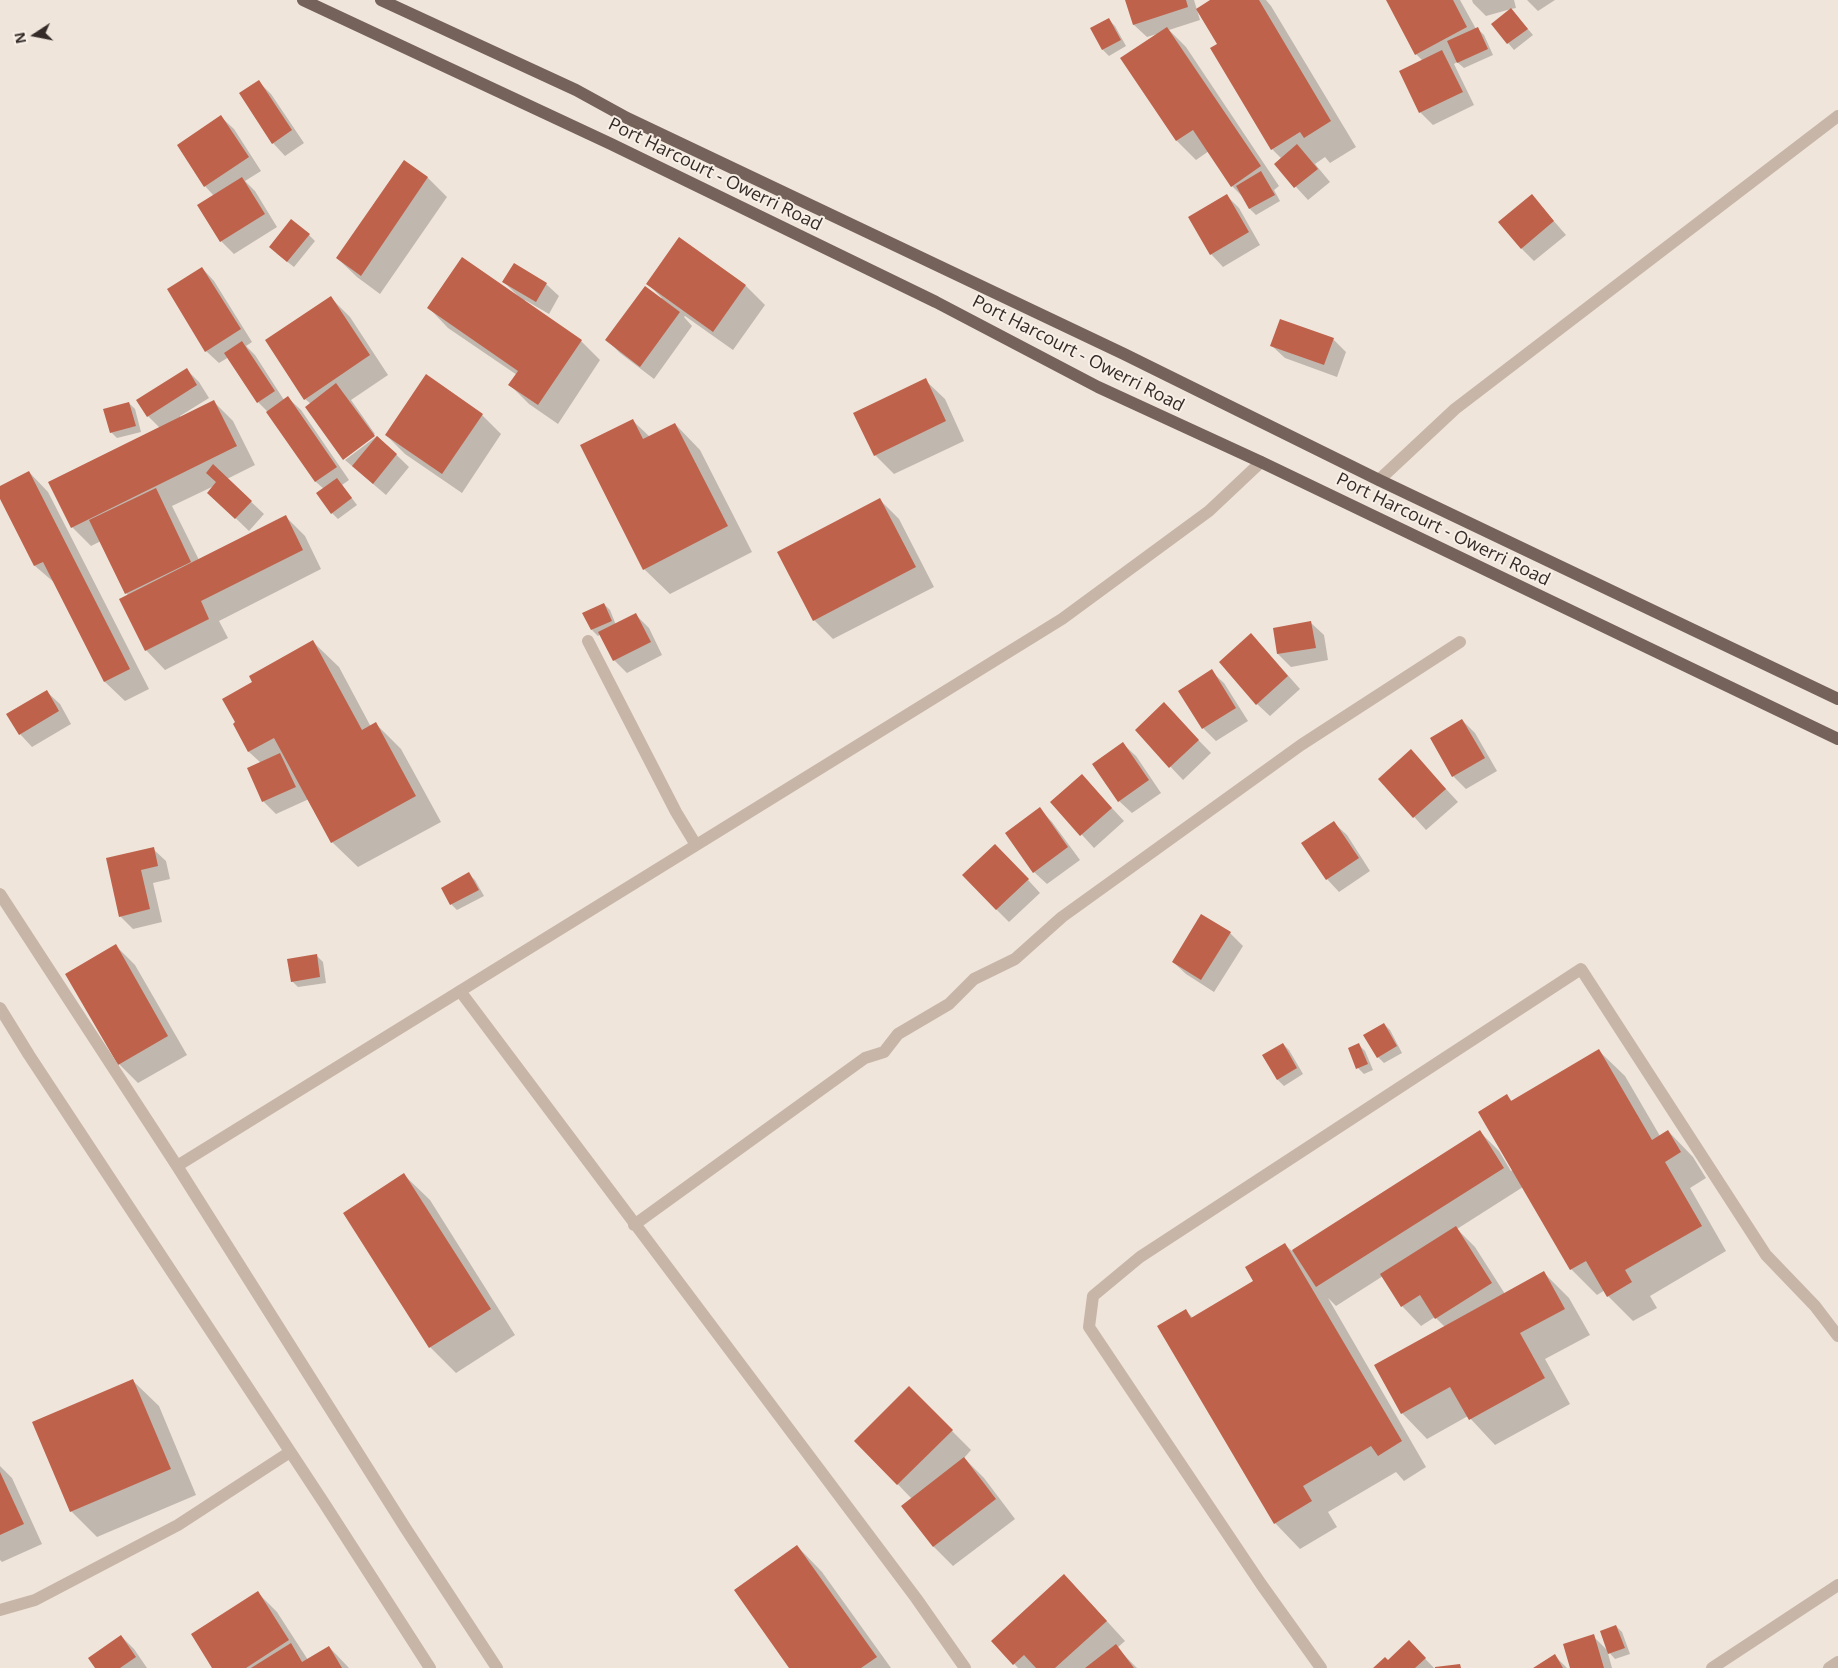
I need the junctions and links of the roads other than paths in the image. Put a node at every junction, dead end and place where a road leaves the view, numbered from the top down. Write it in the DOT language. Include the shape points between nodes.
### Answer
graph roads {
  1 [pos="303,0"];
  2 [pos="381,0"];
  3 [pos="1838,116"];
  4 [pos="1261,462"];
  5 [pos="1379,480"];
  6 [pos="588,641"];
  7 [pos="1460,642"];
  8 [pos="1838,699"];
  9 [pos="1838,739"];
  10 [pos="696,845"];
  11 [pos="0,894"];
  12 [pos="460,991"];
  13 [pos="0,1008"];
  14 [pos="176,1166"];
  15 [pos="634,1225"];
  16 [pos="1838,1336"];
  17 [pos="290,1452"];
  18 [pos="1838,1585"];
  19 [pos="0,1610"];
  20 [pos="1838,1662"];
  21 [pos="430,1668"];
  22 [pos="497,1668"];
  23 [pos="965,1668"];
  24 [pos="1321,1668"];
  25 [pos="1712,1668"];
  26 [pos="1829,1668"];
  1 -- 4 [label="main road, Port Harcourt - Owerri Road" via="611,144 936,302 1098,388"];
  2 -- 5 [label="main road, Port Harcourt - Owerri Road" via="576,90 627,118 1124,354"];
  3 -- 5 [label="street" via="1455,408"];
  4 -- 9 [label="main road, Port Harcourt - Owerri Road"];
  4 -- 10 [label="street" via="1209,511 1062,619"];
  5 -- 8 [label="main road, Port Harcourt - Owerri Road"];
  6 -- 10 [label="street"];
  7 -- 15 [label="street" via="1301,745 1062,917 1015,959 974,979 949,1004 898,1034 884,1052 865,1058"];
  10 -- 12 [label="street"];
  11 -- 14 [label="street"];
  12 -- 14 [label="street"];
  12 -- 15 [label="street"];
  13 -- 17 [label="street"];
  14 -- 22 [label="street"];
  15 -- 23 [label="street" via="916,1598"];
  16 -- 24 [label="street" via="1815,1306 1766,1255 1581,969 1140,1257 1093,1296 1089,1327 1260,1584"];
  17 -- 19 [label="street" via="178,1525 35,1600"];
  17 -- 21 [label="street"];
  18 -- 25 [label="street"];
  20 -- 26 [label="street"];
}
